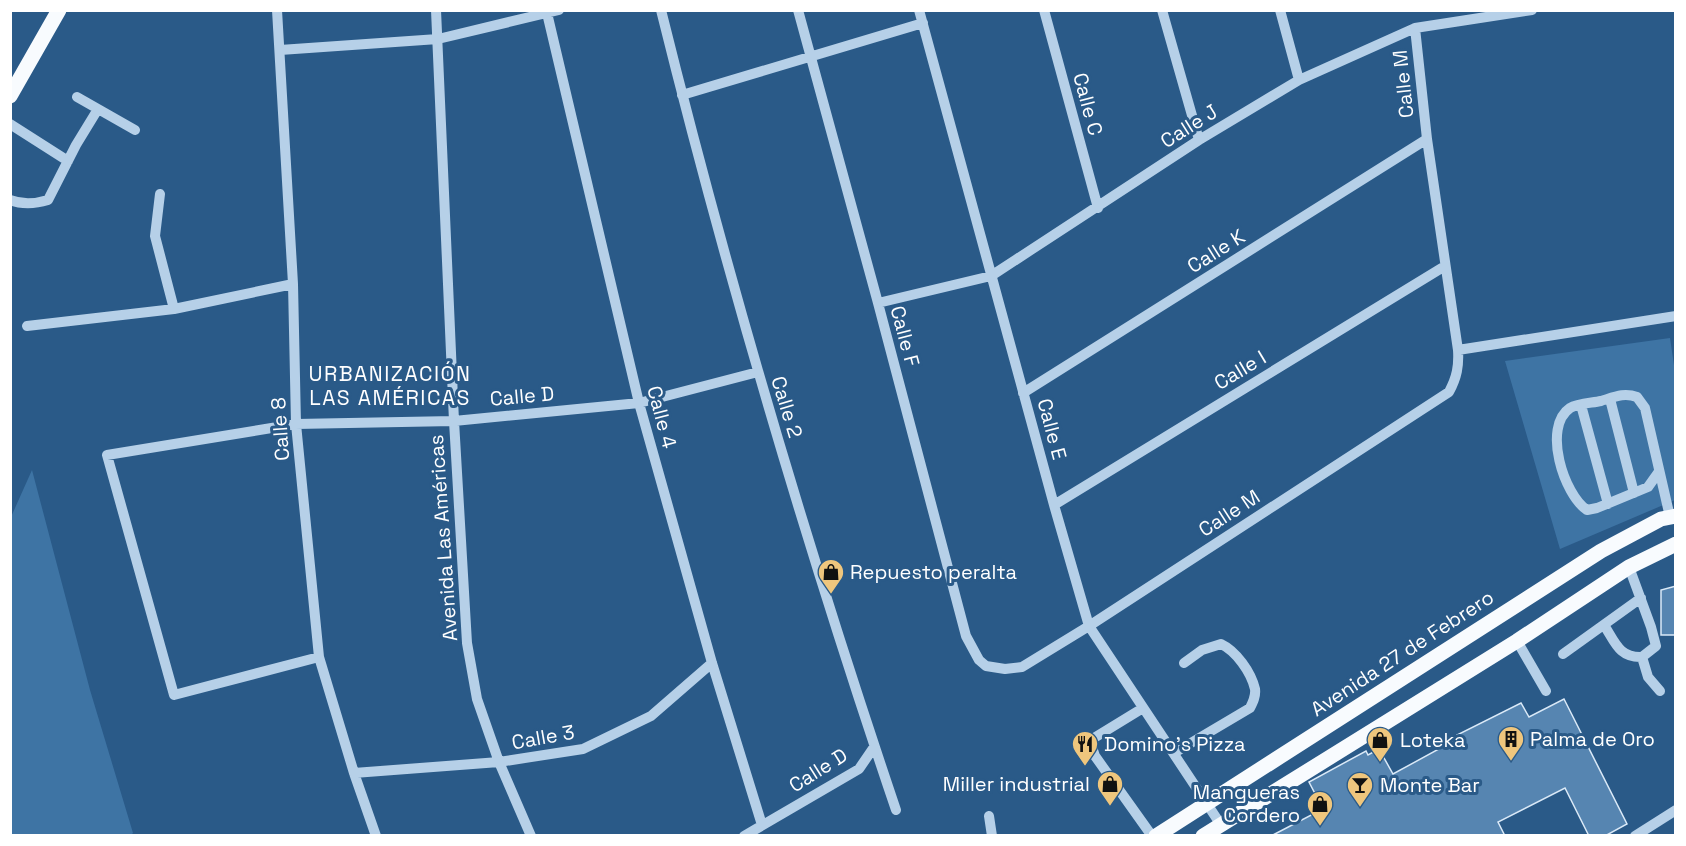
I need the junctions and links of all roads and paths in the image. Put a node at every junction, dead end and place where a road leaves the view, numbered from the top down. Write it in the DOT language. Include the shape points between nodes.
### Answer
graph roads {
  1 [pos="59,10"];
  2 [pos="277,10"];
  3 [pos="436,10"];
  4 [pos="559,10"];
  5 [pos="661,10"];
  6 [pos="798,10"];
  7 [pos="919,10"];
  8 [pos="1044,10"];
  9 [pos="1162,10"];
  10 [pos="1280,10"];
  11 [pos="1532,10"];
  12 [pos="547,13"];
  13 [pos="923,23"];
  14 [pos="1415,28"];
  15 [pos="438,39"];
  16 [pos="280,50"];
  17 [pos="811,57"];
  18 [pos="1299,80"];
  19 [pos="682,95"];
  20 [pos="10,96"];
  21 [pos="77,97"];
  22 [pos="98,109"];
  23 [pos="10,124"];
  24 [pos="135,130"];
  25 [pos="1427,139"];
  26 [pos="1199,140"];
  27 [pos="68,161"];
  28 [pos="160,194"];
  29 [pos="10,200"];
  30 [pos="1098,208"];
  31 [pos="1445,266"];
  32 [pos="991,276"];
  33 [pos="293,284"];
  34 [pos="878,303"];
  35 [pos="174,309"];
  36 [pos="1676,316"];
  37 [pos="27,326"];
  38 [pos="1458,350"];
  39 [pos="758,372"];
  40 [pos="1023,393"];
  41 [pos="1610,399"];
  42 [pos="639,404"];
  43 [pos="1581,405"];
  44 [pos="454,421"];
  45 [pos="296,424"];
  46 [pos="1658,473"];
  47 [pos="1634,493"];
  48 [pos="1608,504"];
  49 [pos="1054,505"];
  50 [pos="1673,517"];
  51 [pos="1676,544"];
  52 [pos="1629,567"];
  53 [pos="1641,598"];
  54 [pos="1604,625"];
  55 [pos="1089,626"];
  56 [pos="1517,641"];
  57 [pos="1563,654"];
  58 [pos="319,657"];
  59 [pos="1642,657"];
  60 [pos="712,663"];
  61 [pos="1184,663"];
  62 [pos="986,666"];
  63 [pos="1546,691"];
  64 [pos="1660,691"];
  65 [pos="1143,708"];
  66 [pos="874,747"];
  67 [pos="1174,753"];
  68 [pos="499,762"];
  69 [pos="354,773"];
  70 [pos="1208,803"];
  71 [pos="896,810"];
  72 [pos="1675,814"];
  73 [pos="989,816"];
  74 [pos="762,825"];
  75 [pos="1221,825"];
  76 [pos="376,836"];
  77 [pos="531,836"];
  78 [pos="744,836"];
  79 [pos="992,836"];
  80 [pos="1154,836"];
  81 [pos="1203,836"];
  82 [pos="1635,836"];
  1 -- 20 [label="main road"];
  2 -- 16 [label="street, Calle 8"];
  3 -- 15 [label="street, Avenida Las Américas"];
  4 -- 12 [label="street"];
  5 -- 19 [label="street, Calle 2"];
  6 -- 17 [label="street, Calle F"];
  7 -- 13 [label="street, Calle E"];
  8 -- 30 [label="street, Calle C"];
  9 -- 26 [label="street"];
  10 -- 18 [label="street"];
  11 -- 14 [label="street, Calle J"];
  12 -- 15 [label="street"];
  12 -- 42 [label="street, Calle 4"];
  13 -- 17 [label="street"];
  13 -- 32 [label="street, Calle E"];
  14 -- 18 [label="street, Calle J"];
  14 -- 25 [label="street, Calle M"];
  15 -- 16 [label="street"];
  15 -- 44 [label="street, Avenida Las Américas"];
  16 -- 33 [label="street, Calle 8"];
  17 -- 19 [label="street"];
  17 -- 34 [label="street, Calle F"];
  18 -- 26 [label="street, Calle J"];
  19 -- 39 [label="street, Calle 2"];
  21 -- 22 [label="street"];
  22 -- 24 [label="street"];
  22 -- 27 [label="street"];
  23 -- 27 [label="street"];
  25 -- 31 [label="street, Calle M"];
  25 -- 40 [label="street, Calle K"];
  26 -- 30 [label="street, Calle J"];
  27 -- 29 [label="street" via="48,200 27,204"];
  28 -- 35 [label="street" via="155,236"];
  30 -- 32 [label="street, Calle J"];
  31 -- 38 [label="street, Calle M"];
  31 -- 49 [label="street, Calle I"];
  32 -- 34 [label="street, Calle J"];
  32 -- 40 [label="street, Calle E"];
  33 -- 35 [label="street"];
  33 -- 45 [label="street, Calle 8"];
  34 -- 62 [label="street, Calle F" via="966,636"];
  35 -- 37 [label="street"];
  36 -- 38 [label="street"];
  38 -- 55 [label="street, Calle M" via="1459,367 1449,392"];
  39 -- 42 [label="street, Calle D"];
  39 -- 66 [label="street, Calle 2"];
  40 -- 49 [label="street, Calle E"];
  41 -- 43 [label="street"];
  41 -- 46 [label="street" via="1624,394 1637,397 1642,403"];
  41 -- 47 [label="street"];
  42 -- 44 [label="street, Calle D"];
  42 -- 60 [label="street, Calle 4"];
  43 -- 48 [label="street"];
  43 -- 48 [label="street" via="1571,408 1558,424 1558,454 1579,505 1587,510"];
  44 -- 45 [label="street, Calle D"];
  44 -- 68 [label="street, Avenida Las Américas" via="467,643 477,699"];
  45 -- 58 [label="street, Calle 8"];
  45 -- 58 [label="street, Calle D" via="107,455 174,695"];
  46 -- 47 [label="street" via="1648,487"];
  46 -- 50 [label="street"];
  47 -- 48 [label="street"];
  49 -- 55 [label="street, Calle E"];
  50 -- 70 [label="main road, Avenida 27 de Febrero" via="1661,519 1601,551"];
  51 -- 52 [label="main road"];
  52 -- 53 [label="street"];
  52 -- 56 [label="main road"];
  53 -- 54 [label="street"];
  53 -- 59 [label="street" via="1656,646"];
  54 -- 57 [label="street"];
  54 -- 59 [label="street" via="1621,651 1631,657"];
  55 -- 62 [label="street, Calle M" via="1022,667"];
  55 -- 65 [label="street, Calle E"];
  56 -- 63 [label="street"];
  56 -- 75 [label="main road"];
  58 -- 69 [label="street, Calle 8"];
  59 -- 64 [label="street" via="1648,677"];
  60 -- 68 [label="street, Calle 3" via="651,716 584,749"];
  60 -- 74 [label="street, Calle 4"];
  61 -- 67 [label="street" via="1202,650 1221,644 1232,649 1245,668 1255,699 1250,708"];
  65 -- 67 [label="street, Calle E"];
  65 -- 80 [label="street" via="1094,738 1092,747"];
  66 -- 71 [label="street, Calle 2"];
  66 -- 74 [label="street, Calle D" via="859,769"];
  67 -- 70 [label="street, Calle E"];
  68 -- 69 [label="street, Calle 3"];
  68 -- 77 [label="street, Avenida Las Américas"];
  69 -- 76 [label="street, Calle 8"];
  70 -- 75 [label="street, Calle E"];
  70 -- 80 [label="main road, Avenida 27 de Febrero"];
  72 -- 82 [label="street"];
  73 -- 79 [label="street"];
  74 -- 78 [label="street, Calle D"];
  75 -- 81 [label="main road"];
}
